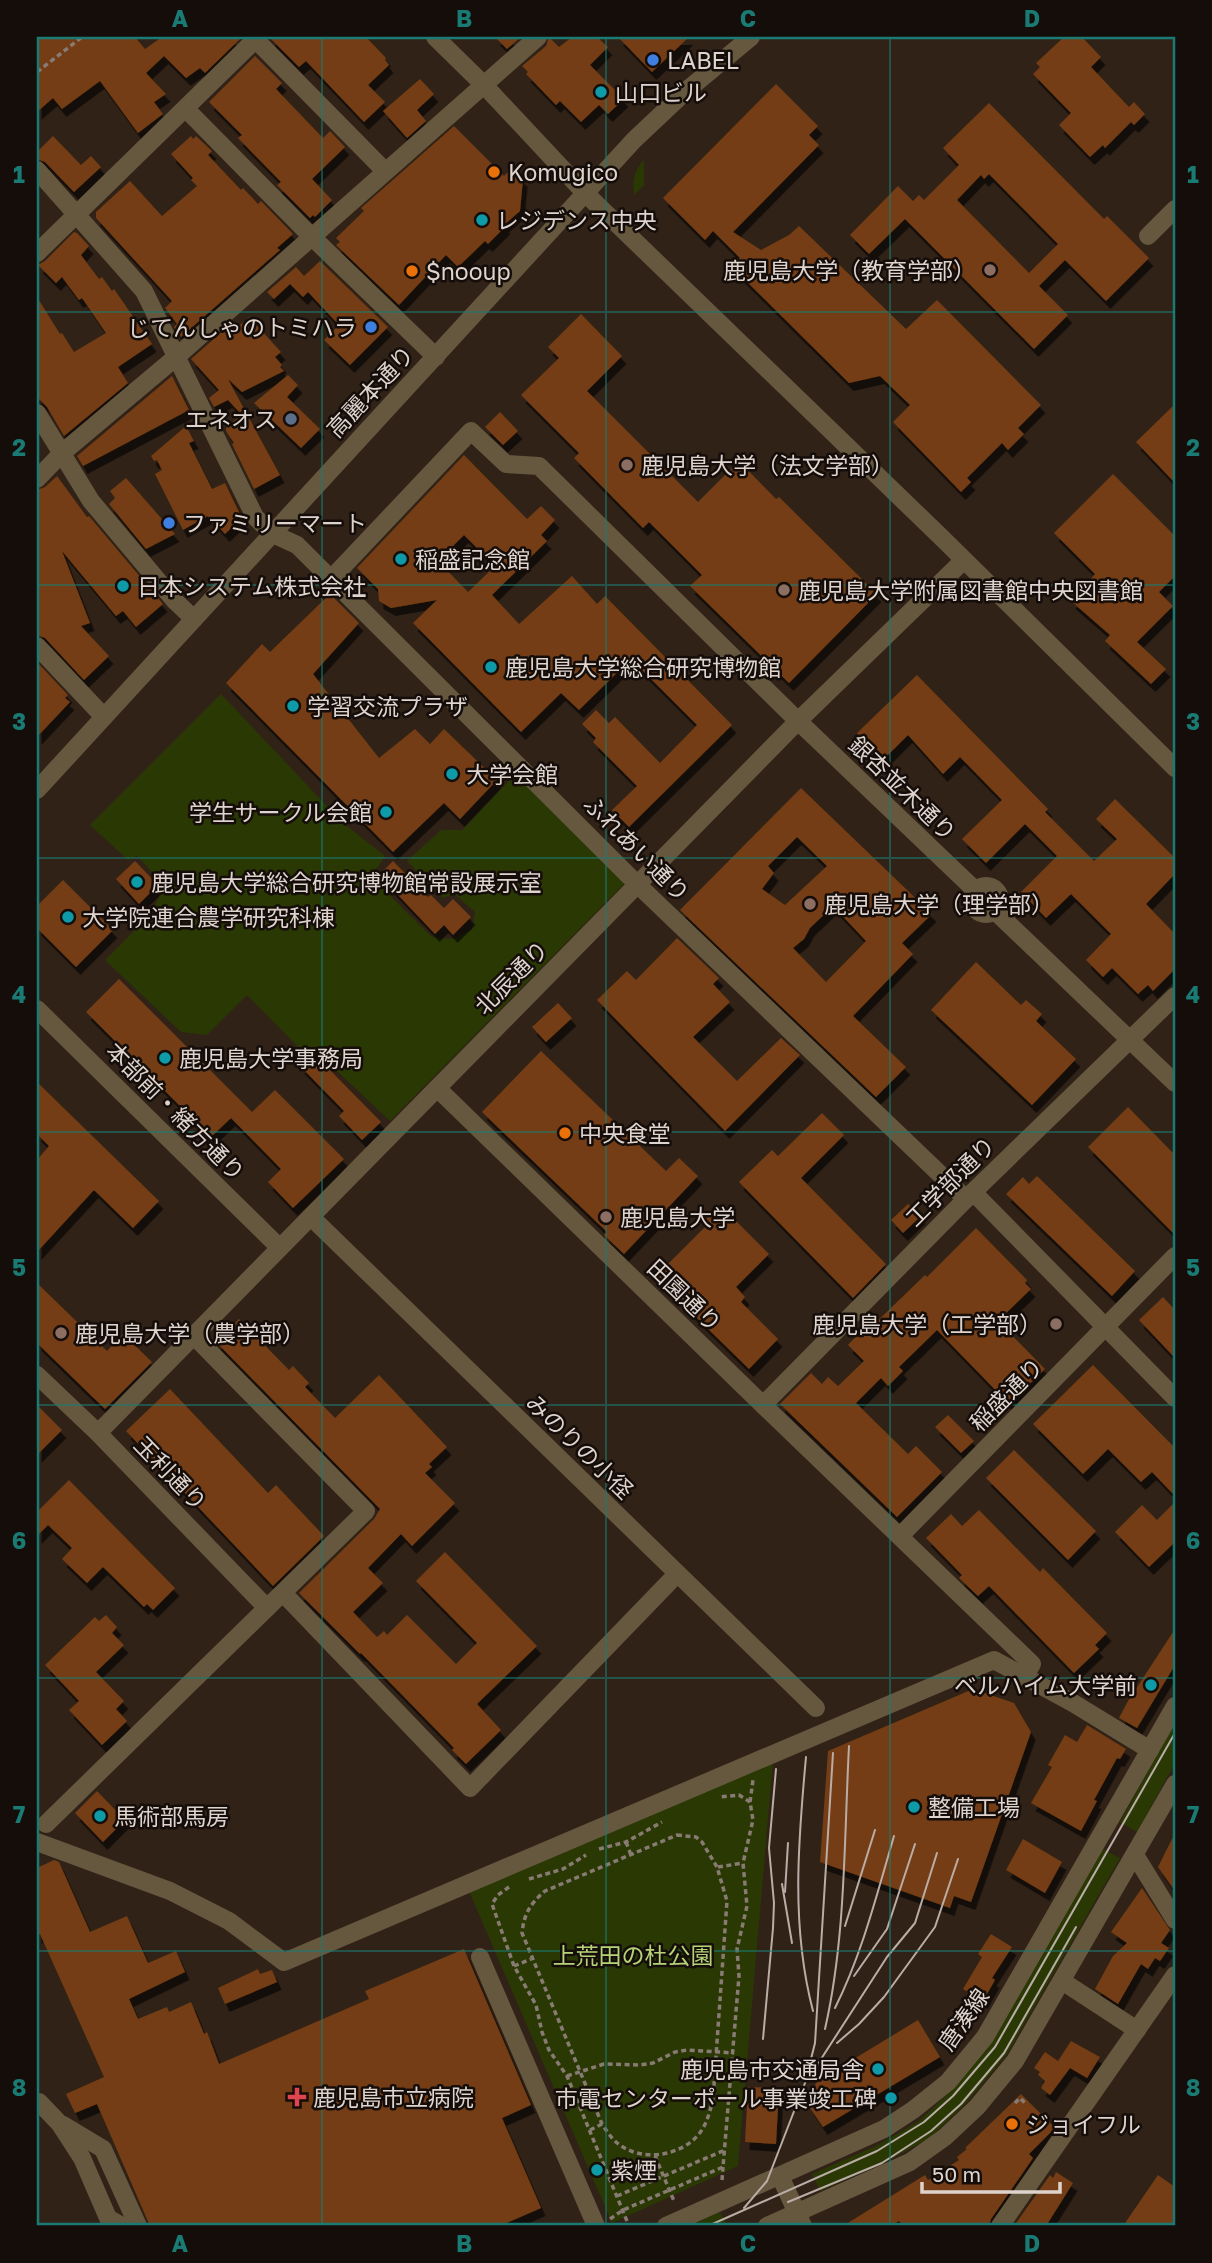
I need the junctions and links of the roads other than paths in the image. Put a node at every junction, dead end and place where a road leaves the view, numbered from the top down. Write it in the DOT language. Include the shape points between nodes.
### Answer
graph roads {
  1 [pos="435,37"];
  2 [pos="538,37"];
  3 [pos="751,37"];
  4 [pos="255,38"];
  5 [pos="484,85"];
  6 [pos="186,109"];
  7 [pos="37,170"];
  8 [pos="385,170"];
  9 [pos="584,193"];
  10 [pos="1175,209"];
  11 [pos="77,215"];
  12 [pos="311,236"];
  13 [pos="1148,236"];
  14 [pos="37,253"];
  15 [pos="436,356"];
  16 [pos="175,358"];
  17 [pos="37,413"];
  18 [pos="62,453"];
  19 [pos="37,479"];
  20 [pos="273,534"];
  21 [pos="964,560"];
  22 [pos="331,579"];
  23 [pos="194,619"];
  24 [pos="37,646"];
  25 [pos="104,717"];
  26 [pos="798,721"];
  27 [pos="1175,768"];
  28 [pos="37,790"];
  29 [pos="637,884"];
  30 [pos="1175,996"];
  31 [pos="37,1009"];
  32 [pos="1130,1040"];
  33 [pos="1175,1083"];
  34 [pos="437,1088"];
  35 [pos="969,1196"];
  36 [pos="311,1217"];
  37 [pos="280,1248"];
  38 [pos="1175,1256"];
  39 [pos="1106,1326"];
  40 [pos="194,1336"];
  41 [pos="37,1375"];
  42 [pos="1175,1398"];
  43 [pos="763,1405"];
  44 [pos="98,1433"];
  45 [pos="900,1535"];
  46 [pos="677,1574"];
  47 [pos="282,1593"];
  48 [pos="267,1608"];
  49 [pos="1024,1677"];
  50 [pos="1175,1706"];
  51 [pos="816,1708"];
  52 [pos="1150,1750"];
  53 [pos="1175,1784"];
  54 [pos="46,1824"];
  55 [pos="37,1843"];
  56 [pos="1135,1855"];
  57 [pos="1175,1920"];
  58 [pos="480,1956"];
  59 [pos="1175,1975"];
  60 [pos="1062,1981"];
  61 [pos="1137,2030"];
  62 [pos="39,2102"];
  63 [pos="61,2124"];
  64 [pos="780,2176"];
  65 [pos="801,2219"];
  66 [pos="600,2225"];
  67 [pos="122,2226"];
  68 [pos="138,2226"];
  69 [pos="666,2226"];
  70 [pos="767,2226"];
  71 [pos="1000,2226"];
  1 -- 5 [label="street"];
  2 -- 5 [label="street"];
  3 -- 9 [label="street, 高麗本通り" via="634,139"];
  4 -- 6 [label="street"];
  4 -- 8 [label="street"];
  5 -- 8 [label="street"];
  5 -- 9 [label="street"];
  6 -- 11 [label="street"];
  6 -- 12 [label="street"];
  7 -- 11 [label="street"];
  8 -- 12 [label="street"];
  9 -- 15 [label="street, 高麗本通り"];
  9 -- 21 [label="street"];
  10 -- 13 [label="street"];
  11 -- 14 [label="street"];
  11 -- 16 [label="street" via="144,291"];
  12 -- 15 [label="street"];
  12 -- 16 [label="street"];
  15 -- 20 [label="street, 高麗本通り"];
  16 -- 18 [label="street"];
  16 -- 20 [label="street" via="255,517"];
  17 -- 18 [label="street"];
  18 -- 19 [label="street"];
  18 -- 23 [label="street" via="91,501"];
  20 -- 22 [label="street, ふれあい通り" via="298,545"];
  20 -- 23 [label="street, 高麗本通り"];
  21 -- 26 [label="street, 北辰通り"];
  21 -- 27 [label="street"];
  22 -- 26 [label="street, 銀杏並木通り" via="471,431 506,464 539,466"];
  22 -- 29 [label="street, ふれあい通り"];
  23 -- 25 [label="street, 高麗本通り"];
  24 -- 25 [label="street"];
  25 -- 28 [label="street, 高麗本通り"];
  26 -- 29 [label="street, 北辰通り"];
  26 -- 32 [label="street, 銀杏並木通り" via="975,890 973,907 979,913 995,911"];
  29 -- 34 [label="street, 北辰通り"];
  29 -- 35 [label="street, ふれあい通り"];
  30 -- 32 [label="street, 工学部通り"];
  31 -- 37 [label="street, 本部前・緒方通り"];
  32 -- 33 [label="street"];
  32 -- 35 [label="street, 工学部通り"];
  34 -- 36 [label="street, 北辰通り"];
  34 -- 43 [label="street, 田園通り"];
  35 -- 39 [label="street, ふれあい通り"];
  35 -- 43 [label="street, 工学部通り"];
  36 -- 37 [label="street, 北辰通り"];
  36 -- 46 [label="street, みのりの小径"];
  37 -- 40 [label="street, 北辰通り"];
  38 -- 39 [label="street, 稲盛通り"];
  39 -- 42 [label="street, ふれあい通り"];
  39 -- 45 [label="street, 稲盛通り"];
  40 -- 44 [label="street, 北辰通り"];
  40 -- 47 [label="street" via="366,1511"];
  41 -- 44 [label="street, 玉利通り"];
  43 -- 45 [label="street, 田園通り"];
  44 -- 48 [label="street, 玉利通り"];
  45 -- 49 [label="street, 田園通り" via="1032,1664"];
  46 -- 47 [label="street" via="470,1788"];
  46 -- 51 [label="street, みのりの小径"];
  47 -- 48 [label="street"];
  48 -- 54 [label="street"];
  49 -- 52 [label="street"];
  49 -- 55 [label="street" via="994,1660 284,1962 229,1921 170,1891"];
  50 -- 52 [label="street, 唐湊線"];
  52 -- 64 [label="street, 唐湊線" via="985,2037 947,2082 884,2129"];
  53 -- 56 [label="street"];
  56 -- 57 [label="street"];
  56 -- 60 [label="street"];
  58 -- 66 [label="street"];
  59 -- 61 [label="street"];
  60 -- 61 [label="street"];
  60 -- 65 [label="street" via="1015,2061 945,2137 910,2162"];
  61 -- 71 [label="street"];
  62 -- 63 [label="street"];
  63 -- 67 [label="street" via="82,2158 108,2218"];
  63 -- 68 [label="street" via="103,2149"];
  64 -- 65 [label="street"];
  64 -- 69 [label="street, 唐湊線"];
  65 -- 70 [label="street"];
}
